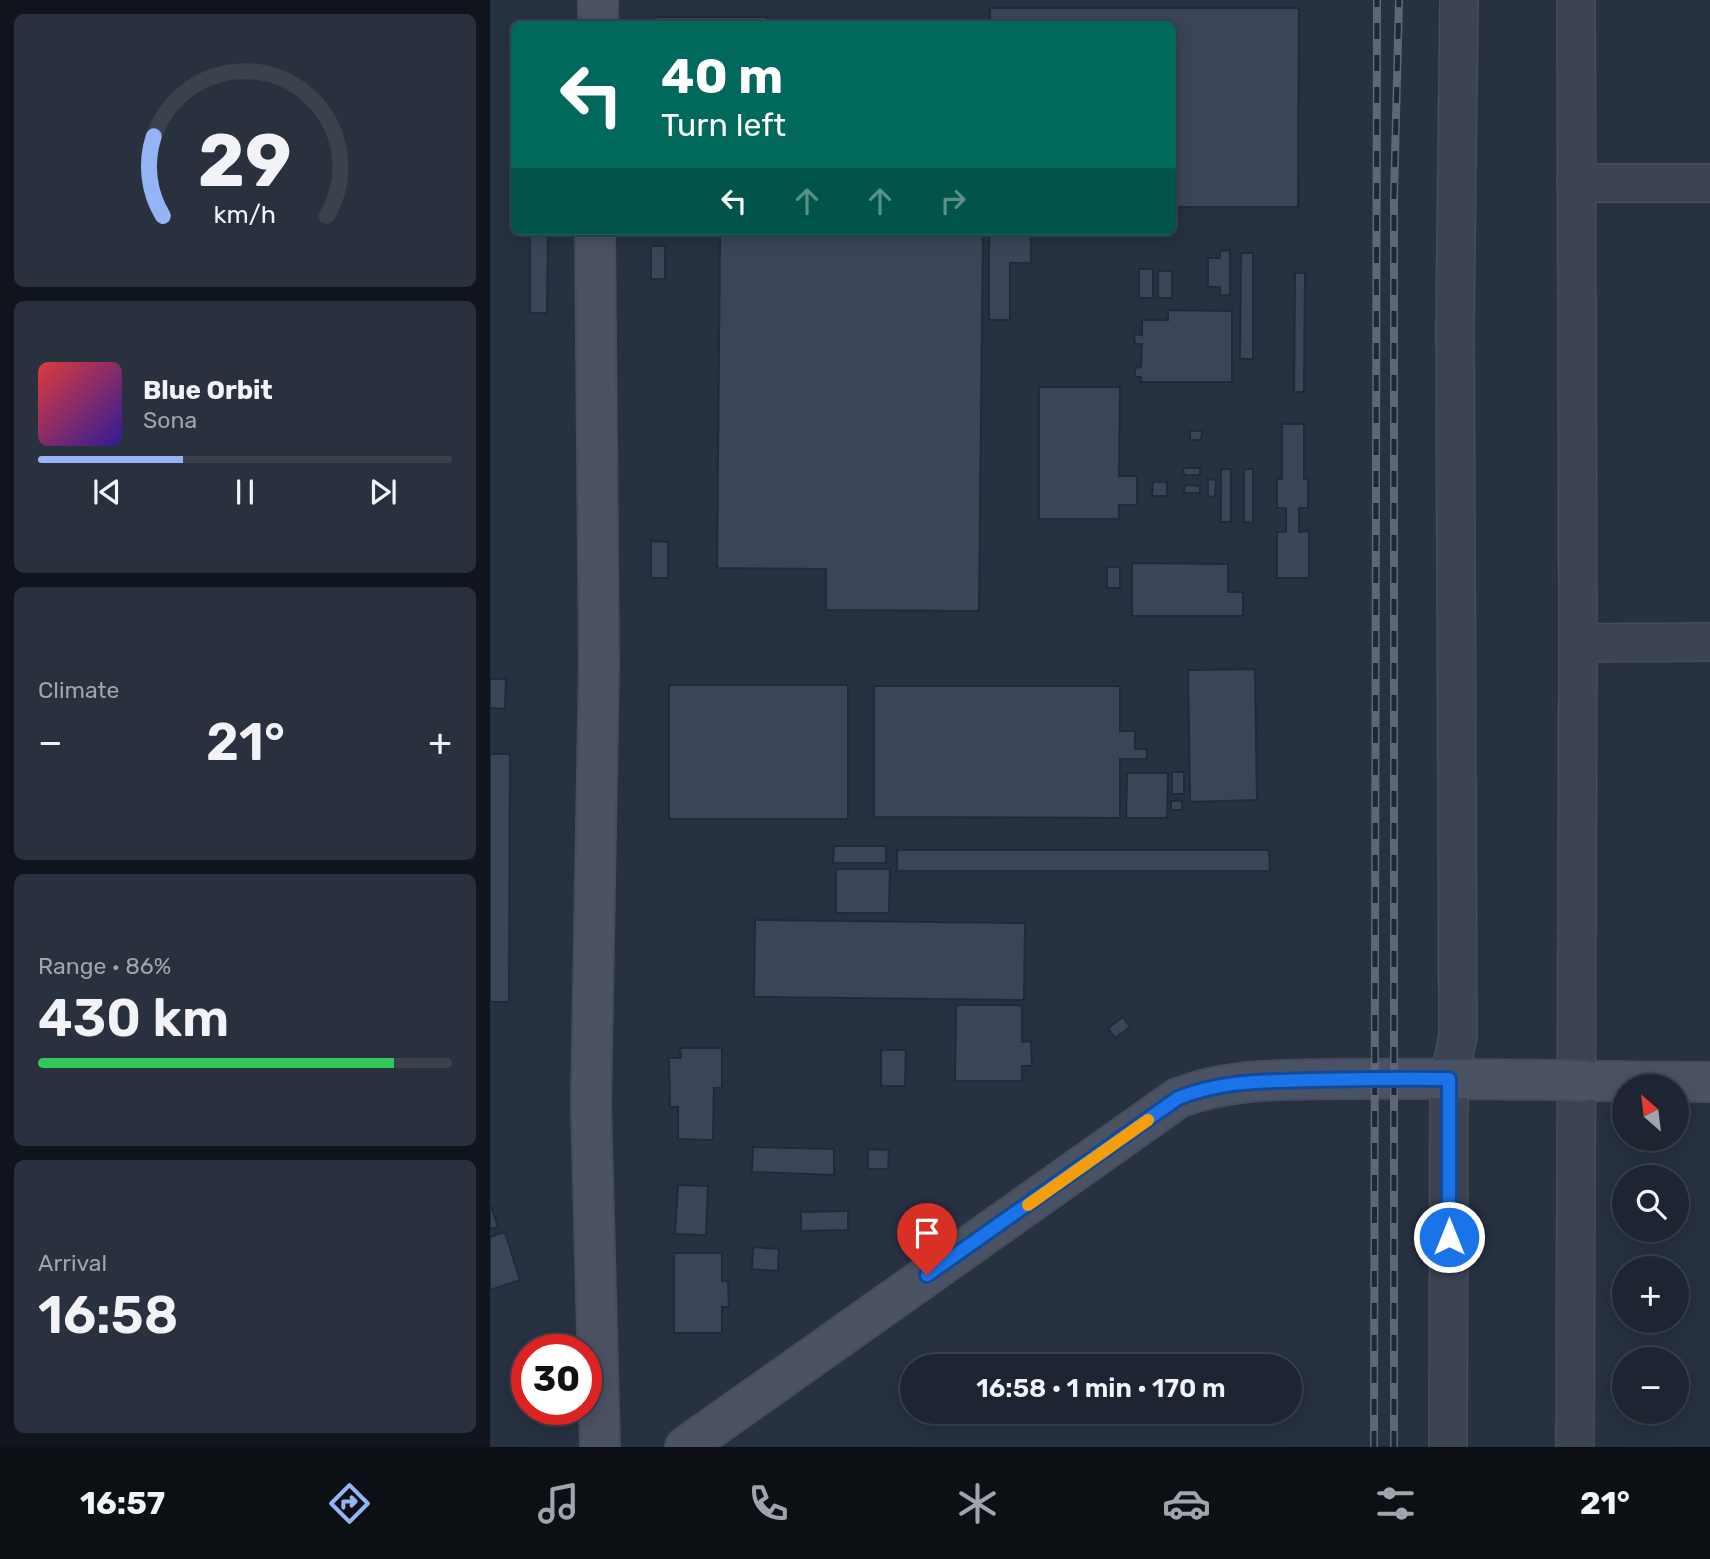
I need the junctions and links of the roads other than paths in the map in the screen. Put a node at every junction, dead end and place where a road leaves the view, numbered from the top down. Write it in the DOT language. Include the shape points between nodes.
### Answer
graph roads {
  1 [pos="598,0"];
  2 [pos="1459,0"];
  3 [pos="1576,0"];
  4 [pos="598,21"];
  5 [pos="1576,183"];
  6 [pos="1710,183"];
  7 [pos="595,235"];
  8 [pos="1710,642"];
  9 [pos="1577,643"];
  10 [pos="1449,1079"];
  11 [pos="1710,1082"];
  12 [pos="600,1447"];
  13 [pos="685,1447"];
  14 [pos="1448,1447"];
  15 [pos="1575,1447"];
  1 -- 4 [label="street"];
  2 -- 10 [label="street" via="1455,326 1458,1036"];
  3 -- 5 [label="street"];
  5 -- 6 [label="street"];
  5 -- 9 [label="street"];
  7 -- 12 [label="street" via="599,663 591,1104"];
  8 -- 9 [label="street"];
  9 -- 15 [label="street"];
  10 -- 11 [label="street"];
  10 -- 13 [label="street" via="1233,1082 1178,1098"];
  10 -- 14 [label="street"];
}
